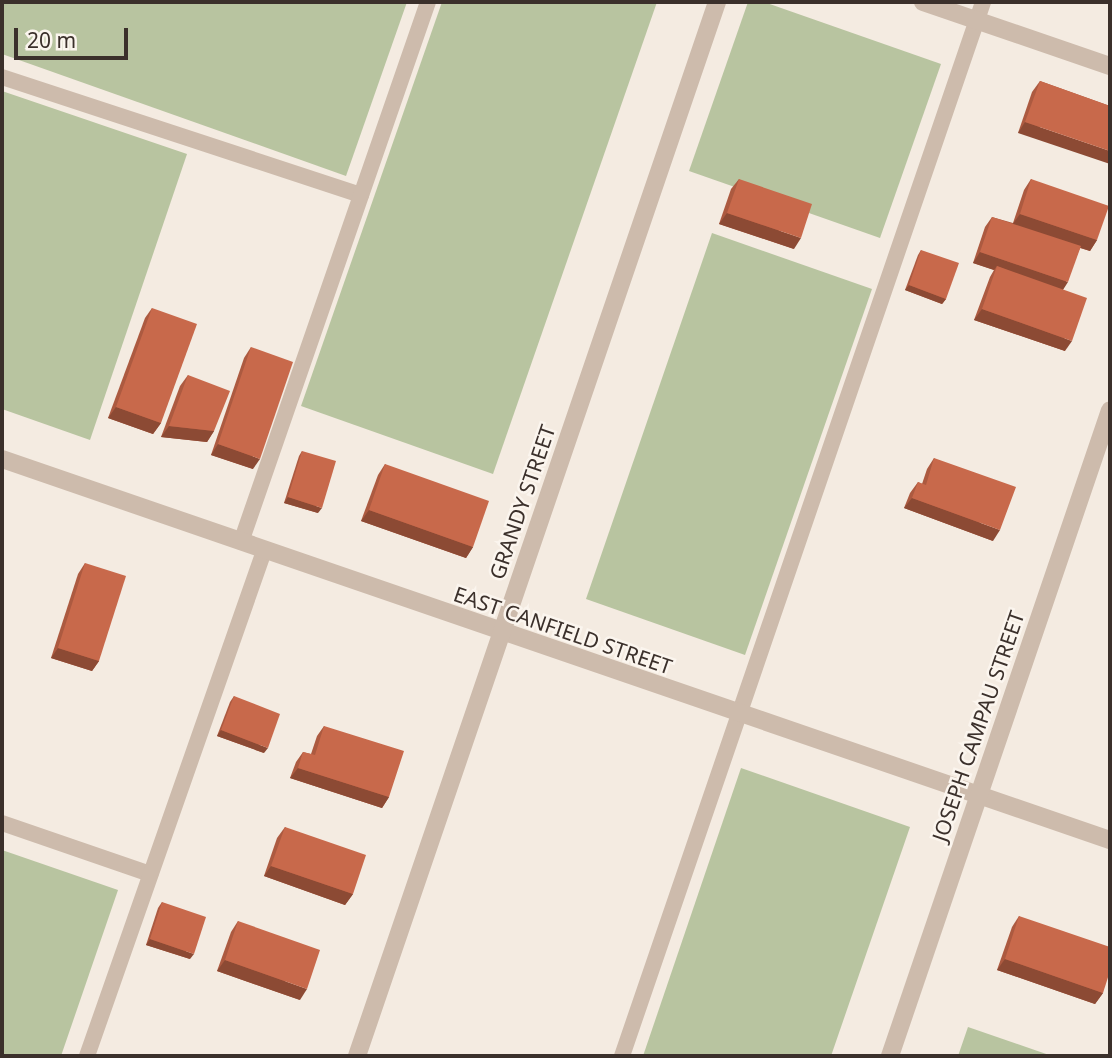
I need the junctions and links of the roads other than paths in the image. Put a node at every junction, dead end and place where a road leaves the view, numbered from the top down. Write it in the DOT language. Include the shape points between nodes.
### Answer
graph roads {
  1 [pos="428,2"];
  2 [pos="717,2"];
  3 [pos="923,2"];
  4 [pos="983,2"];
  5 [pos="976,20"];
  6 [pos="1110,66"];
  7 [pos="2,77"];
  8 [pos="361,195"];
  9 [pos="1110,410"];
  10 [pos="2,459"];
  11 [pos="241,542"];
  12 [pos="264,551"];
  13 [pos="501,633"];
  14 [pos="738,714"];
  15 [pos="979,795"];
  16 [pos="2,823"];
  17 [pos="1110,841"];
  18 [pos="150,874"];
  19 [pos="87,1056"];
  20 [pos="357,1056"];
  21 [pos="622,1056"];
  22 [pos="890,1056"];
  1 -- 8 [label="lane"];
  2 -- 13 [label="street, GRANDY STREET"];
  3 -- 5 [label="street"];
  4 -- 5 [label="lane"];
  5 -- 6 [label="street"];
  5 -- 14 [label="lane"];
  7 -- 8 [label="lane"];
  8 -- 11 [label="lane"];
  9 -- 15 [label="street, JOSEPH CAMPAU STREET"];
  10 -- 11 [label="street, EAST CANFIELD STREET"];
  11 -- 12 [label="street, EAST CANFIELD STREET"];
  12 -- 13 [label="street, EAST CANFIELD STREET"];
  12 -- 18 [label="lane"];
  13 -- 14 [label="street, EAST CANFIELD STREET"];
  13 -- 20 [label="street, GRANDY STREET"];
  14 -- 15 [label="street, EAST CANFIELD STREET"];
  14 -- 21 [label="lane"];
  15 -- 17 [label="street, EAST CANFIELD STREET"];
  15 -- 22 [label="street, JOSEPH CAMPAU STREET"];
  16 -- 18 [label="lane"];
  18 -- 19 [label="lane"];
}
